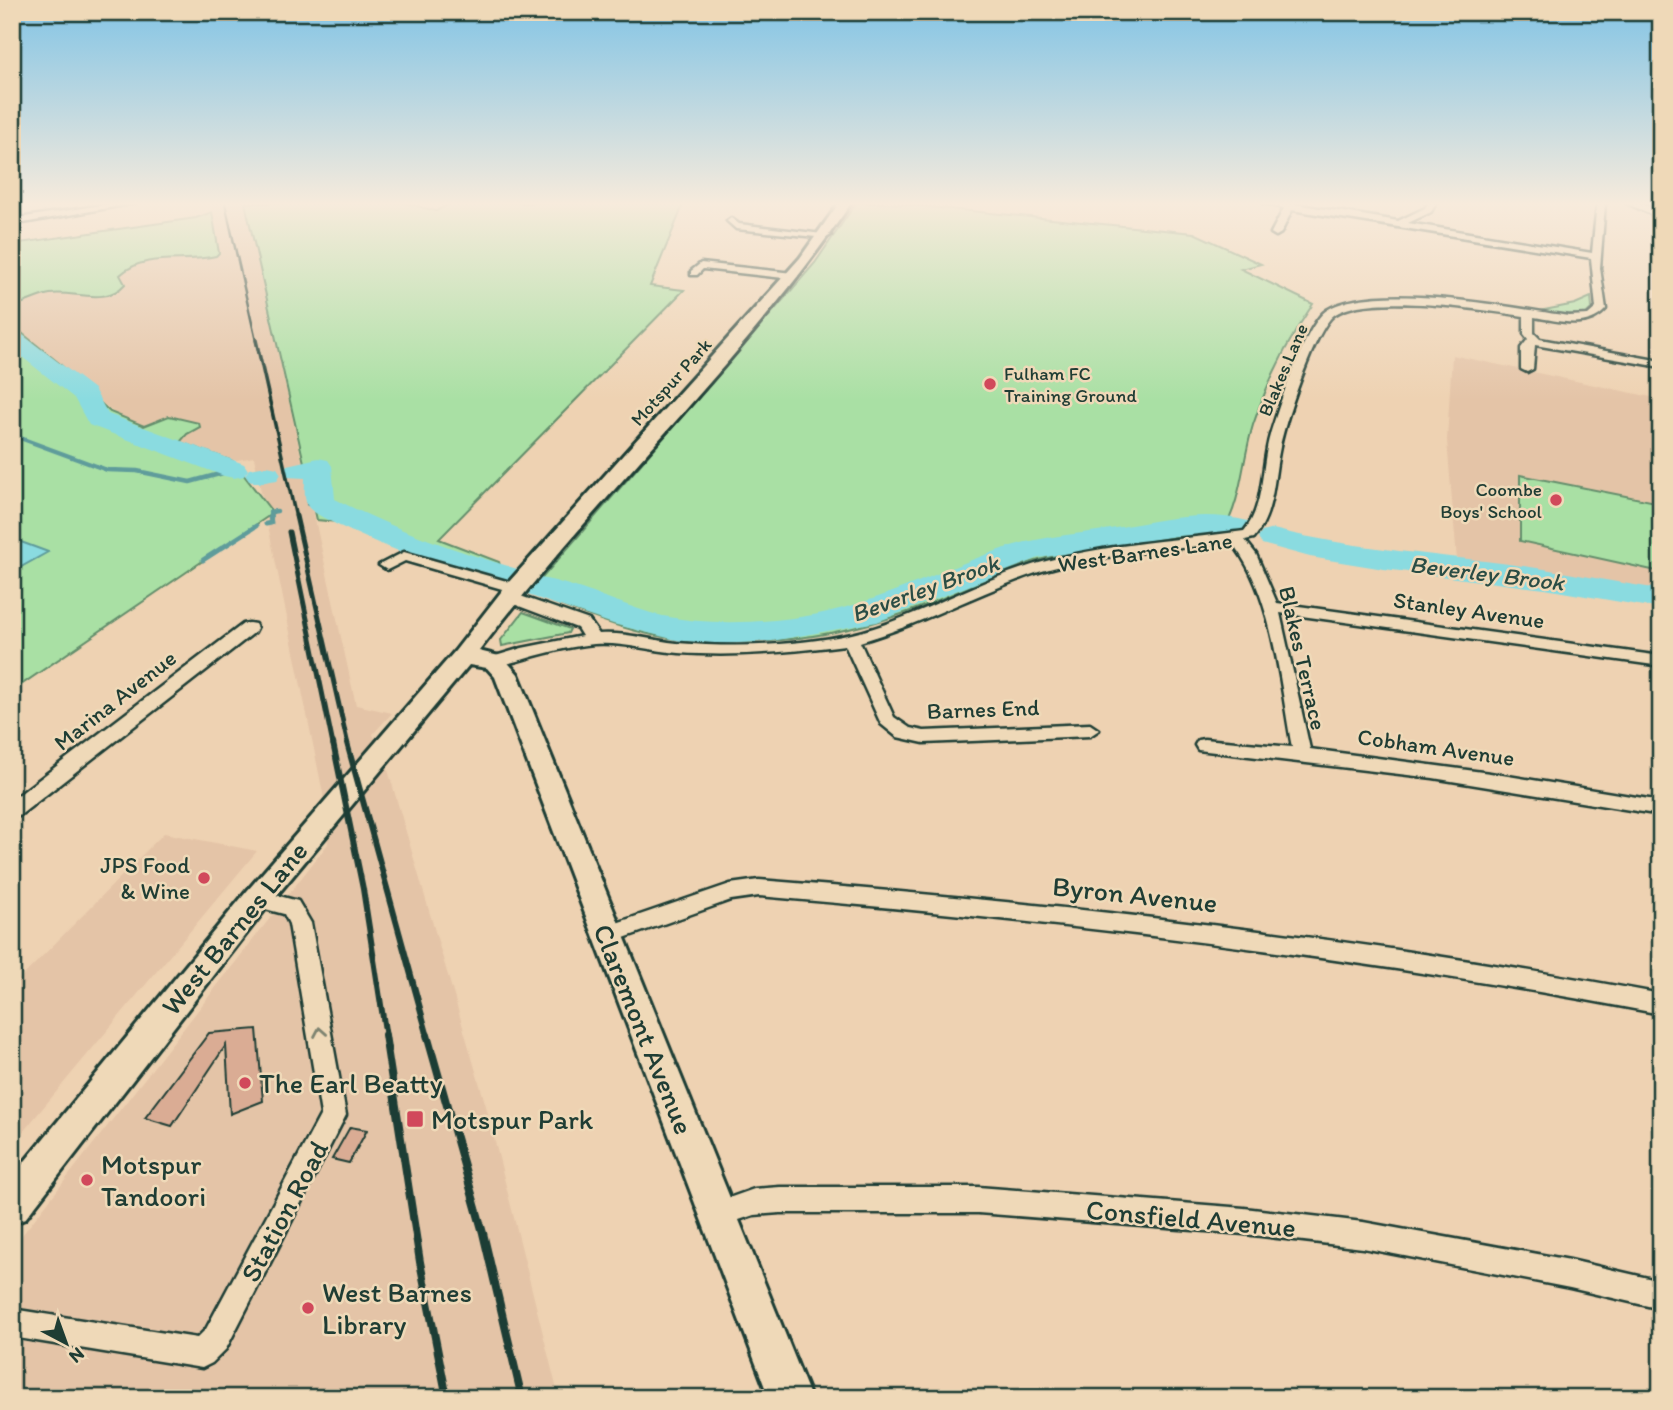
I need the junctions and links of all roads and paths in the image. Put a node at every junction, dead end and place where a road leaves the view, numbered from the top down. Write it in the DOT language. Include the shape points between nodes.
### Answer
graph roads {
  1 [pos="726,269"];
  2 [pos="799,269"];
  3 [pos="1596,269"];
  4 [pos="793,276"];
  5 [pos="1530,314"];
  6 [pos="1533,340"];
  7 [pos="1661,364"];
  8 [pos="1527,369"];
  9 [pos="1252,533"];
  10 [pos="1236,540"];
  11 [pos="387,565"];
  12 [pos="515,589"];
  13 [pos="1272,607"];
  14 [pos="249,628"];
  15 [pos="591,639"];
  16 [pos="851,639"];
  17 [pos="463,656"];
  18 [pos="1661,661"];
  19 [pos="495,662"];
  20 [pos="1090,730"];
  21 [pos="1204,745"];
  22 [pos="1302,754"];
  23 [pos="1661,808"];
  24 [pos="12,811"];
  25 [pos="257,899"];
  26 [pos="607,935"];
  27 [pos="1661,1004"];
  28 [pos="12,1206"];
  29 [pos="718,1214"];
  30 [pos="1661,1295"];
  31 [pos="12,1323"];
  32 [pos="790,1398"];
  1 -- 4 [label="street"];
  2 -- 4 [label="street, Motspur Park"];
  3 -- 5 [label="street, Blakes Lane" via="1599,314 1580,319"];
  4 -- 12 [label="street, Motspur Park"];
  5 -- 6 [label="street"];
  5 -- 9 [label="street, Blakes Lane" via="1381,301 1345,304 1329,313 1281,419 1260,517"];
  6 -- 7 [label="street"];
  6 -- 8 [label="street" via="1527,348"];
  9 -- 10 [label="street, West Barnes Lane"];
  10 -- 13 [label="street, Blakes Terrace" via="1249,551"];
  10 -- 16 [label="street, West Barnes Lane" via="1171,544 1058,563 897,626"];
  11 -- 12 [label="street" via="404,556"];
  12 -- 15 [label="street" via="583,624"];
  12 -- 17 [label="street, West Barnes Lane"];
  13 -- 18 [label="street, Stanley Avenue"];
  13 -- 22 [label="street, Blakes Terrace"];
  14 -- 24 [label="street, Marina Avenue"];
  15 -- 16 [label="street, West Barnes Lane" via="722,650 766,650"];
  15 -- 19 [label="street, West Barnes Lane"];
  16 -- 20 [label="street, Barnes End" via="895,730 923,737"];
  17 -- 19 [label="street, West Barnes Lane"];
  17 -- 25 [label="street, West Barnes Lane"];
  19 -- 26 [label="street, Claremont Avenue" via="506,674"];
  21 -- 22 [label="street, Cobham Avenue"];
  22 -- 23 [label="street, Cobham Avenue"];
  25 -- 28 [label="street, West Barnes Lane"];
  31 -- 25 [label="street, Station Road, one-way" via="202,1353 216,1339 334,1115 300,923 291,906"];
  26 -- 27 [label="street, Byron Avenue" via="730,892 759,888 1231,933"];
  26 -- 29 [label="street, Claremont Avenue"];
  29 -- 30 [label="street, Consfield Avenue" via="754,1202 780,1200 978,1200 1244,1221 1363,1235"];
  29 -- 32 [label="street, Claremont Avenue"];
}
